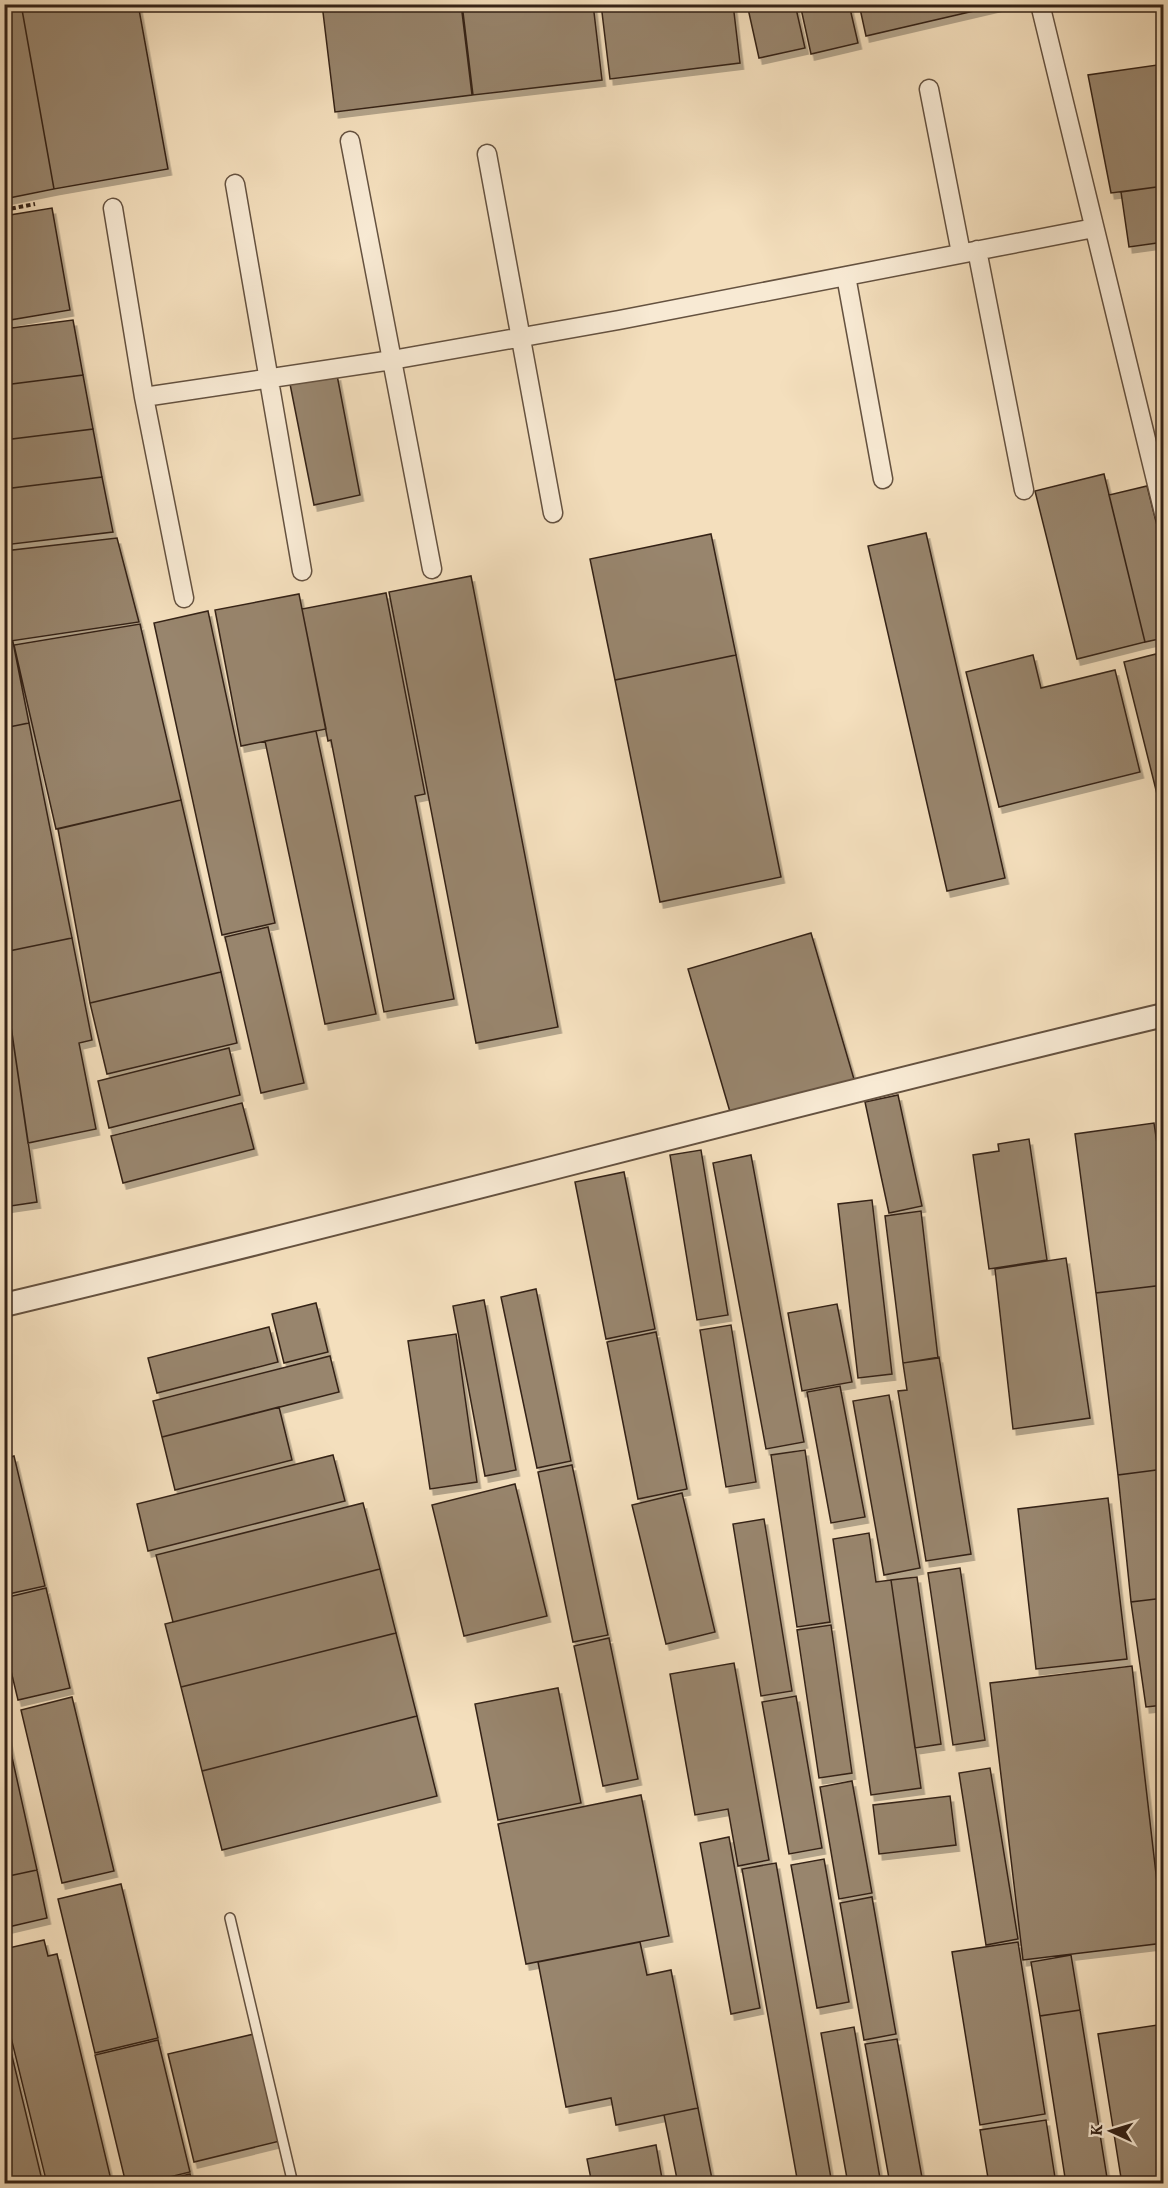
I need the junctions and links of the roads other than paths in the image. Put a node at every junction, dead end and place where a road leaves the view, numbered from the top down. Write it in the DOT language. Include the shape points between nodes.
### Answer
graph roads {
  1 [pos="1040,4"];
  2 [pos="929,89"];
  3 [pos="350,141"];
  4 [pos="487,154"];
  5 [pos="235,184"];
  6 [pos="112,208"];
  7 [pos="1094,228"];
  8 [pos="969,252"];
  9 [pos="846,276"];
  10 [pos="521,337"];
  11 [pos="392,360"];
  12 [pos="269,378"];
  13 [pos="144,397"];
  14 [pos="883,478"];
  15 [pos="1024,490"];
  16 [pos="554,513"];
  17 [pos="1164,513"];
  18 [pos="432,569"];
  19 [pos="302,571"];
  20 [pos="184,598"];
  21 [pos="1164,1015"];
  22 [pos="4,1305"];
  23 [pos="230,1918"];
  24 [pos="293,2184"];
  1 -- 7 [label="street"];
  2 -- 8 [label="street"];
  3 -- 11 [label="street"];
  4 -- 10 [label="street"];
  5 -- 12 [label="street"];
  6 -- 13 [label="street"];
  7 -- 8 [label="street"];
  7 -- 17 [label="street"];
  8 -- 9 [label="street"];
  8 -- 15 [label="street"];
  9 -- 10 [label="street"];
  9 -- 14 [label="street"];
  10 -- 11 [label="street"];
  10 -- 16 [label="street"];
  11 -- 12 [label="street"];
  11 -- 18 [label="street"];
  12 -- 13 [label="street"];
  12 -- 19 [label="street"];
  13 -- 20 [label="street"];
  21 -- 22 [label="street"];
  23 -- 24 [label="lane"];
}
